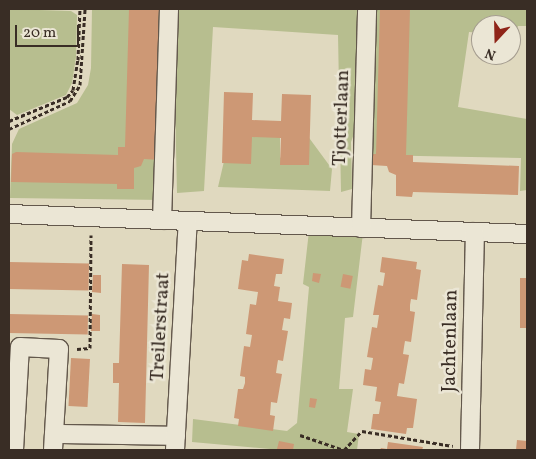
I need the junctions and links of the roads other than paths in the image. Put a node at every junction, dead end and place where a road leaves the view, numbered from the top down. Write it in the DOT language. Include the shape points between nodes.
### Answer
graph roads {
  1 [pos="169,9"];
  2 [pos="367,9"];
  3 [pos="9,214"];
  4 [pos="162,220"];
  5 [pos="188,221"];
  6 [pos="361,228"];
  7 [pos="475,232"];
  8 [pos="527,234"];
  9 [pos="53,442"];
  10 [pos="176,443"];
  11 [pos="14,450"];
  12 [pos="470,450"];
  1 -- 4 [label="street"];
  2 -- 6 [label="street, Tjotterlaan"];
  3 -- 4 [label="street"];
  4 -- 5 [label="street"];
  5 -- 6 [label="street"];
  5 -- 10 [label="street, Treilerstraat"];
  6 -- 7 [label="street"];
  7 -- 8 [label="street"];
  7 -- 12 [label="street, Jachtenlaan"];
  9 -- 10 [label="street, Treilerstraat"];
  9 -- 11 [label="street, Treilerstraat" via="59,349 20,347"];
}
